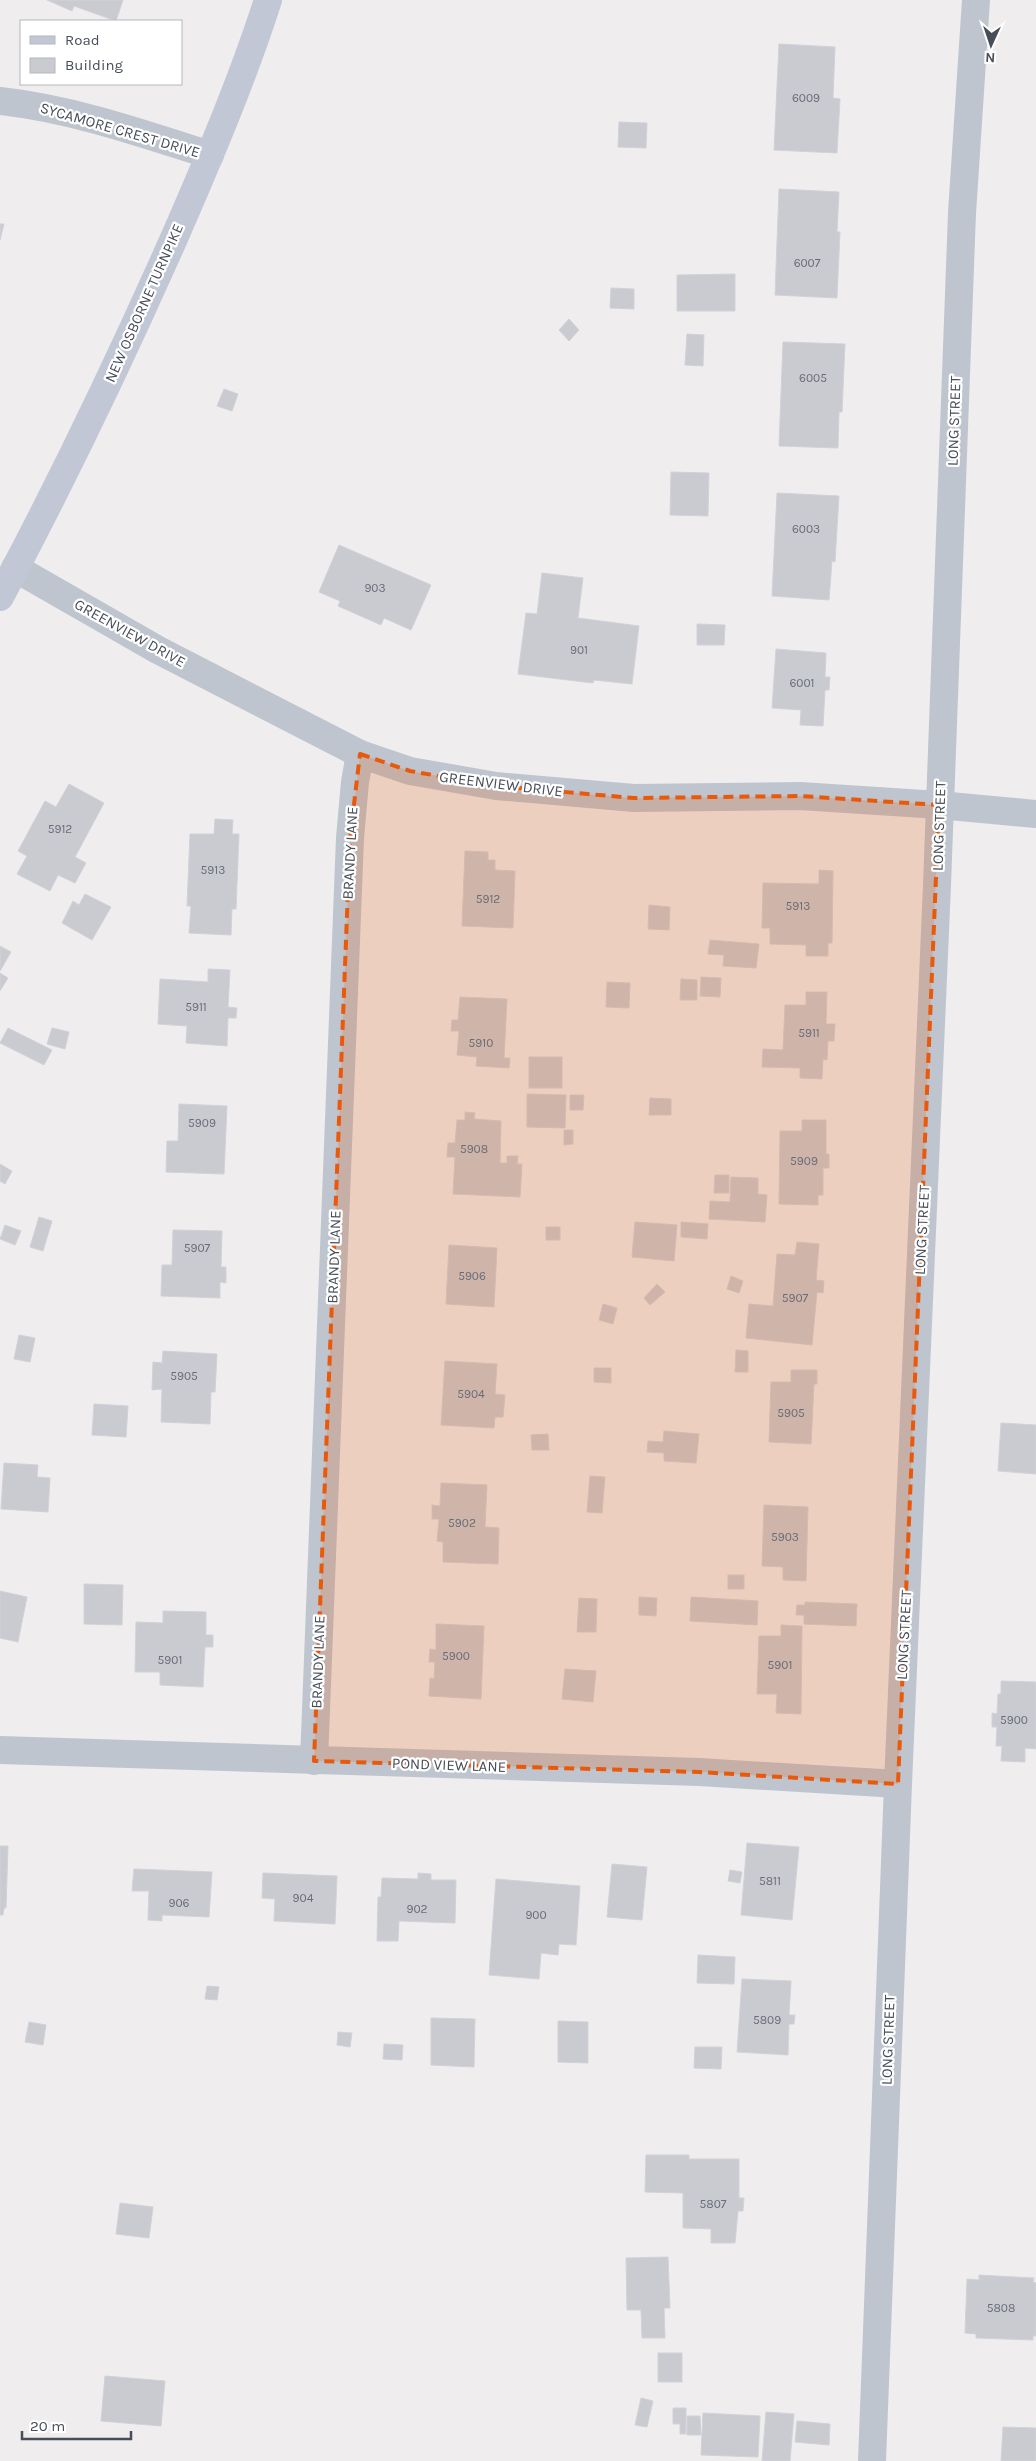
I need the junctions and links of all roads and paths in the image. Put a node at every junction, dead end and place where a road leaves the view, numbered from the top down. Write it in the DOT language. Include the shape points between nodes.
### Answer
graph roads {
  1 [pos="268,0"];
  2 [pos="976,0"];
  3 [pos="0,100"];
  4 [pos="210,155"];
  5 [pos="16,568"];
  6 [pos="0,597"];
  7 [pos="360,754"];
  8 [pos="939,804"];
  9 [pos="1036,814"];
  10 [pos="0,1750"];
  11 [pos="314,1761"];
  12 [pos="898,1784"];
  13 [pos="872,2461"];
  1 -- 4 [label="street, NEW OSBORNE TURNPIKE"];
  2 -- 8 [label="street, LONG STREET" via="962,213"];
  3 -- 4 [label="street, SYCAMORE CREST DRIVE" via="110,123"];
  4 -- 5 [label="street, NEW OSBORNE TURNPIKE" via="126,346"];
  5 -- 6 [label="street, NEW OSBORNE TURNPIKE"];
  5 -- 7 [label="street, GREENVIEW DRIVE" via="158,650"];
  7 -- 8 [label="street, GREENVIEW DRIVE" via="410,771 506,787 634,798 800,796"];
  7 -- 11 [label="street, BRANDY LANE" via="350,838"];
  8 -- 9 [label="street, GREENVIEW DRIVE"];
  8 -- 12 [label="street, LONG STREET"];
  10 -- 11 [label="street, POND VIEW LANE"];
  11 -- 12 [label="street, POND VIEW LANE" via="699,1772"];
  12 -- 13 [label="street, LONG STREET"];
}
